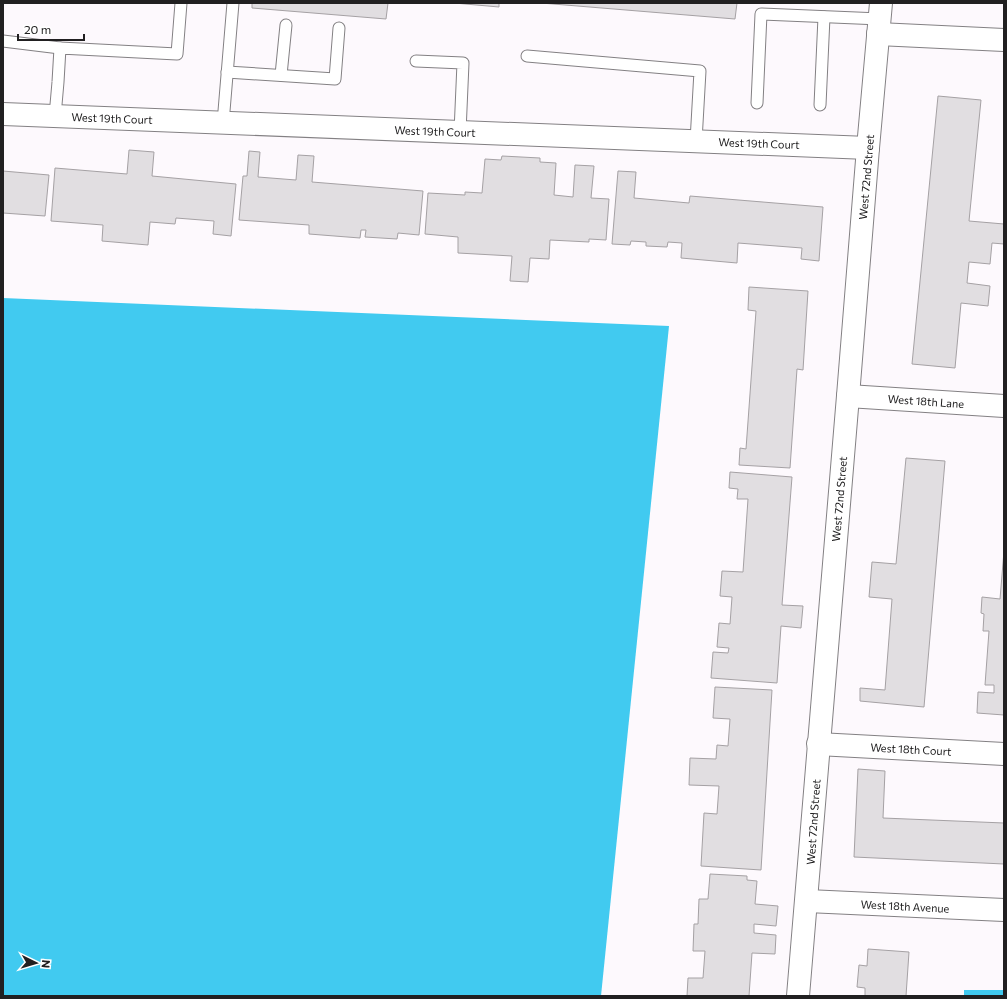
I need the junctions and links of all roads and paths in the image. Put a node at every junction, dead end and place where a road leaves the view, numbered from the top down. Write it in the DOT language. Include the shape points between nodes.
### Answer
graph roads {
  1 [pos="181,3"];
  2 [pos="233,3"];
  3 [pos="824,17"];
  4 [pos="880,19"];
  5 [pos="286,25"];
  6 [pos="339,28"];
  7 [pos="1004,40"];
  8 [pos="3,42"];
  9 [pos="60,48"];
  10 [pos="527,56"];
  11 [pos="416,61"];
  12 [pos="227,72"];
  13 [pos="282,75"];
  14 [pos="757,103"];
  15 [pos="820,105"];
  16 [pos="3,114"];
  17 [pos="55,116"];
  18 [pos="223,123"];
  19 [pos="460,132"];
  20 [pos="696,141"];
  21 [pos="868,148"];
  22 [pos="848,396"];
  23 [pos="1004,406"];
  24 [pos="818,744"];
  25 [pos="1004,754"];
  26 [pos="807,901"];
  27 [pos="1004,910"];
  28 [pos="798,996"];
  1 -- 9 [label="lane" via="177,54"];
  2 -- 12 [label="lane"];
  3 -- 4 [label="lane"];
  3 -- 14 [label="lane" via="761,14"];
  3 -- 15 [label="lane"];
  4 -- 7 [label="street"];
  4 -- 21 [label="street, West 72nd Street"];
  5 -- 13 [label="lane"];
  6 -- 13 [label="lane" via="335,79"];
  8 -- 9 [label="lane"];
  9 -- 17 [label="lane"];
  10 -- 20 [label="lane" via="700,71"];
  11 -- 19 [label="lane" via="463,63"];
  12 -- 13 [label="lane"];
  12 -- 18 [label="lane"];
  16 -- 17 [label="street, West 19th Court"];
  17 -- 18 [label="street, West 19th Court"];
  18 -- 19 [label="street, West 19th Court"];
  19 -- 20 [label="street, West 19th Court"];
  20 -- 21 [label="street, West 19th Court"];
  21 -- 22 [label="street, West 72nd Street"];
  22 -- 23 [label="street, West 18th Lane"];
  22 -- 24 [label="street, West 72nd Street"];
  24 -- 25 [label="street, West 18th Court"];
  24 -- 26 [label="street, West 72nd Street"];
  26 -- 27 [label="street, West 18th Avenue"];
  26 -- 28 [label="street, West 72nd Street"];
}
